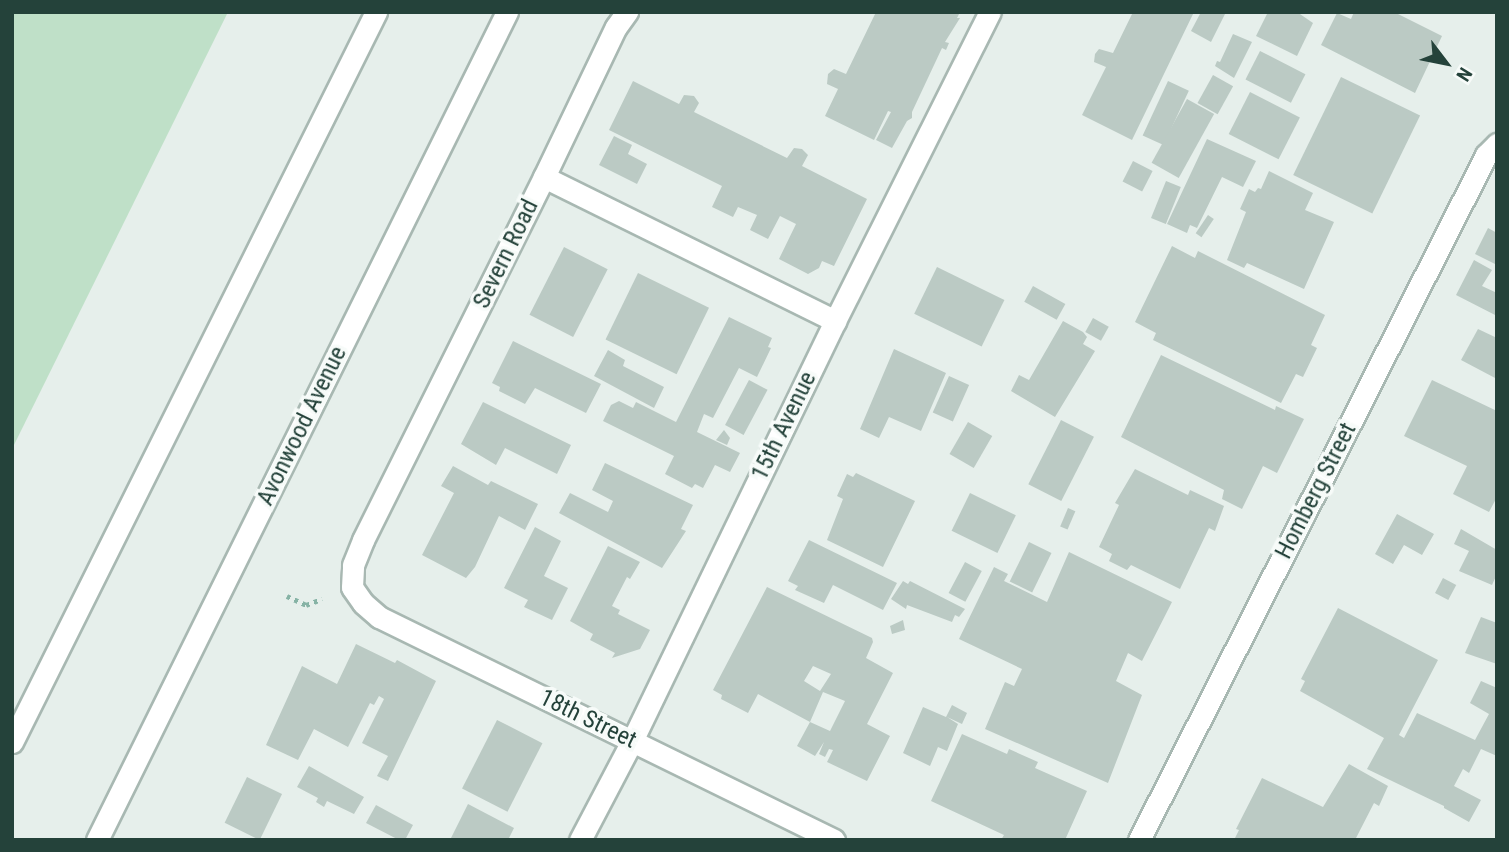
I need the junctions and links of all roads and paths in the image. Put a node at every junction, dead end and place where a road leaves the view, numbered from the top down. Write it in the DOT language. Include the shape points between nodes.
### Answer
graph roads {
  1 [pos="376,12"];
  2 [pos="507,12"];
  3 [pos="627,12"];
  4 [pos="990,12"];
  5 [pos="1497,144"];
  6 [pos="544,177"];
  7 [pos="835,321"];
  8 [pos="352,587"];
  9 [pos="632,741"];
  10 [pos="12,742"];
  11 [pos="97,840"];
  12 [pos="580,840"];
  13 [pos="834,840"];
  14 [pos="1139,840"];
  1 -- 10 [label="street"];
  2 -- 11 [label="street, Avonwood Avenue"];
  3 -- 6 [label="street"];
  4 -- 7 [label="street, 15th Avenue"];
  5 -- 14 [label="street, Homberg Street" via="1486,155"];
  6 -- 7 [label="street, Severn Road"];
  6 -- 8 [label="street, Severn Road" via="363,540 353,565"];
  7 -- 9 [label="street, 15th Avenue"];
  8 -- 9 [label="street, 18th Street" via="379,617"];
  9 -- 12 [label="street, 15th Avenue"];
  9 -- 13 [label="street, 18th Street"];
}
